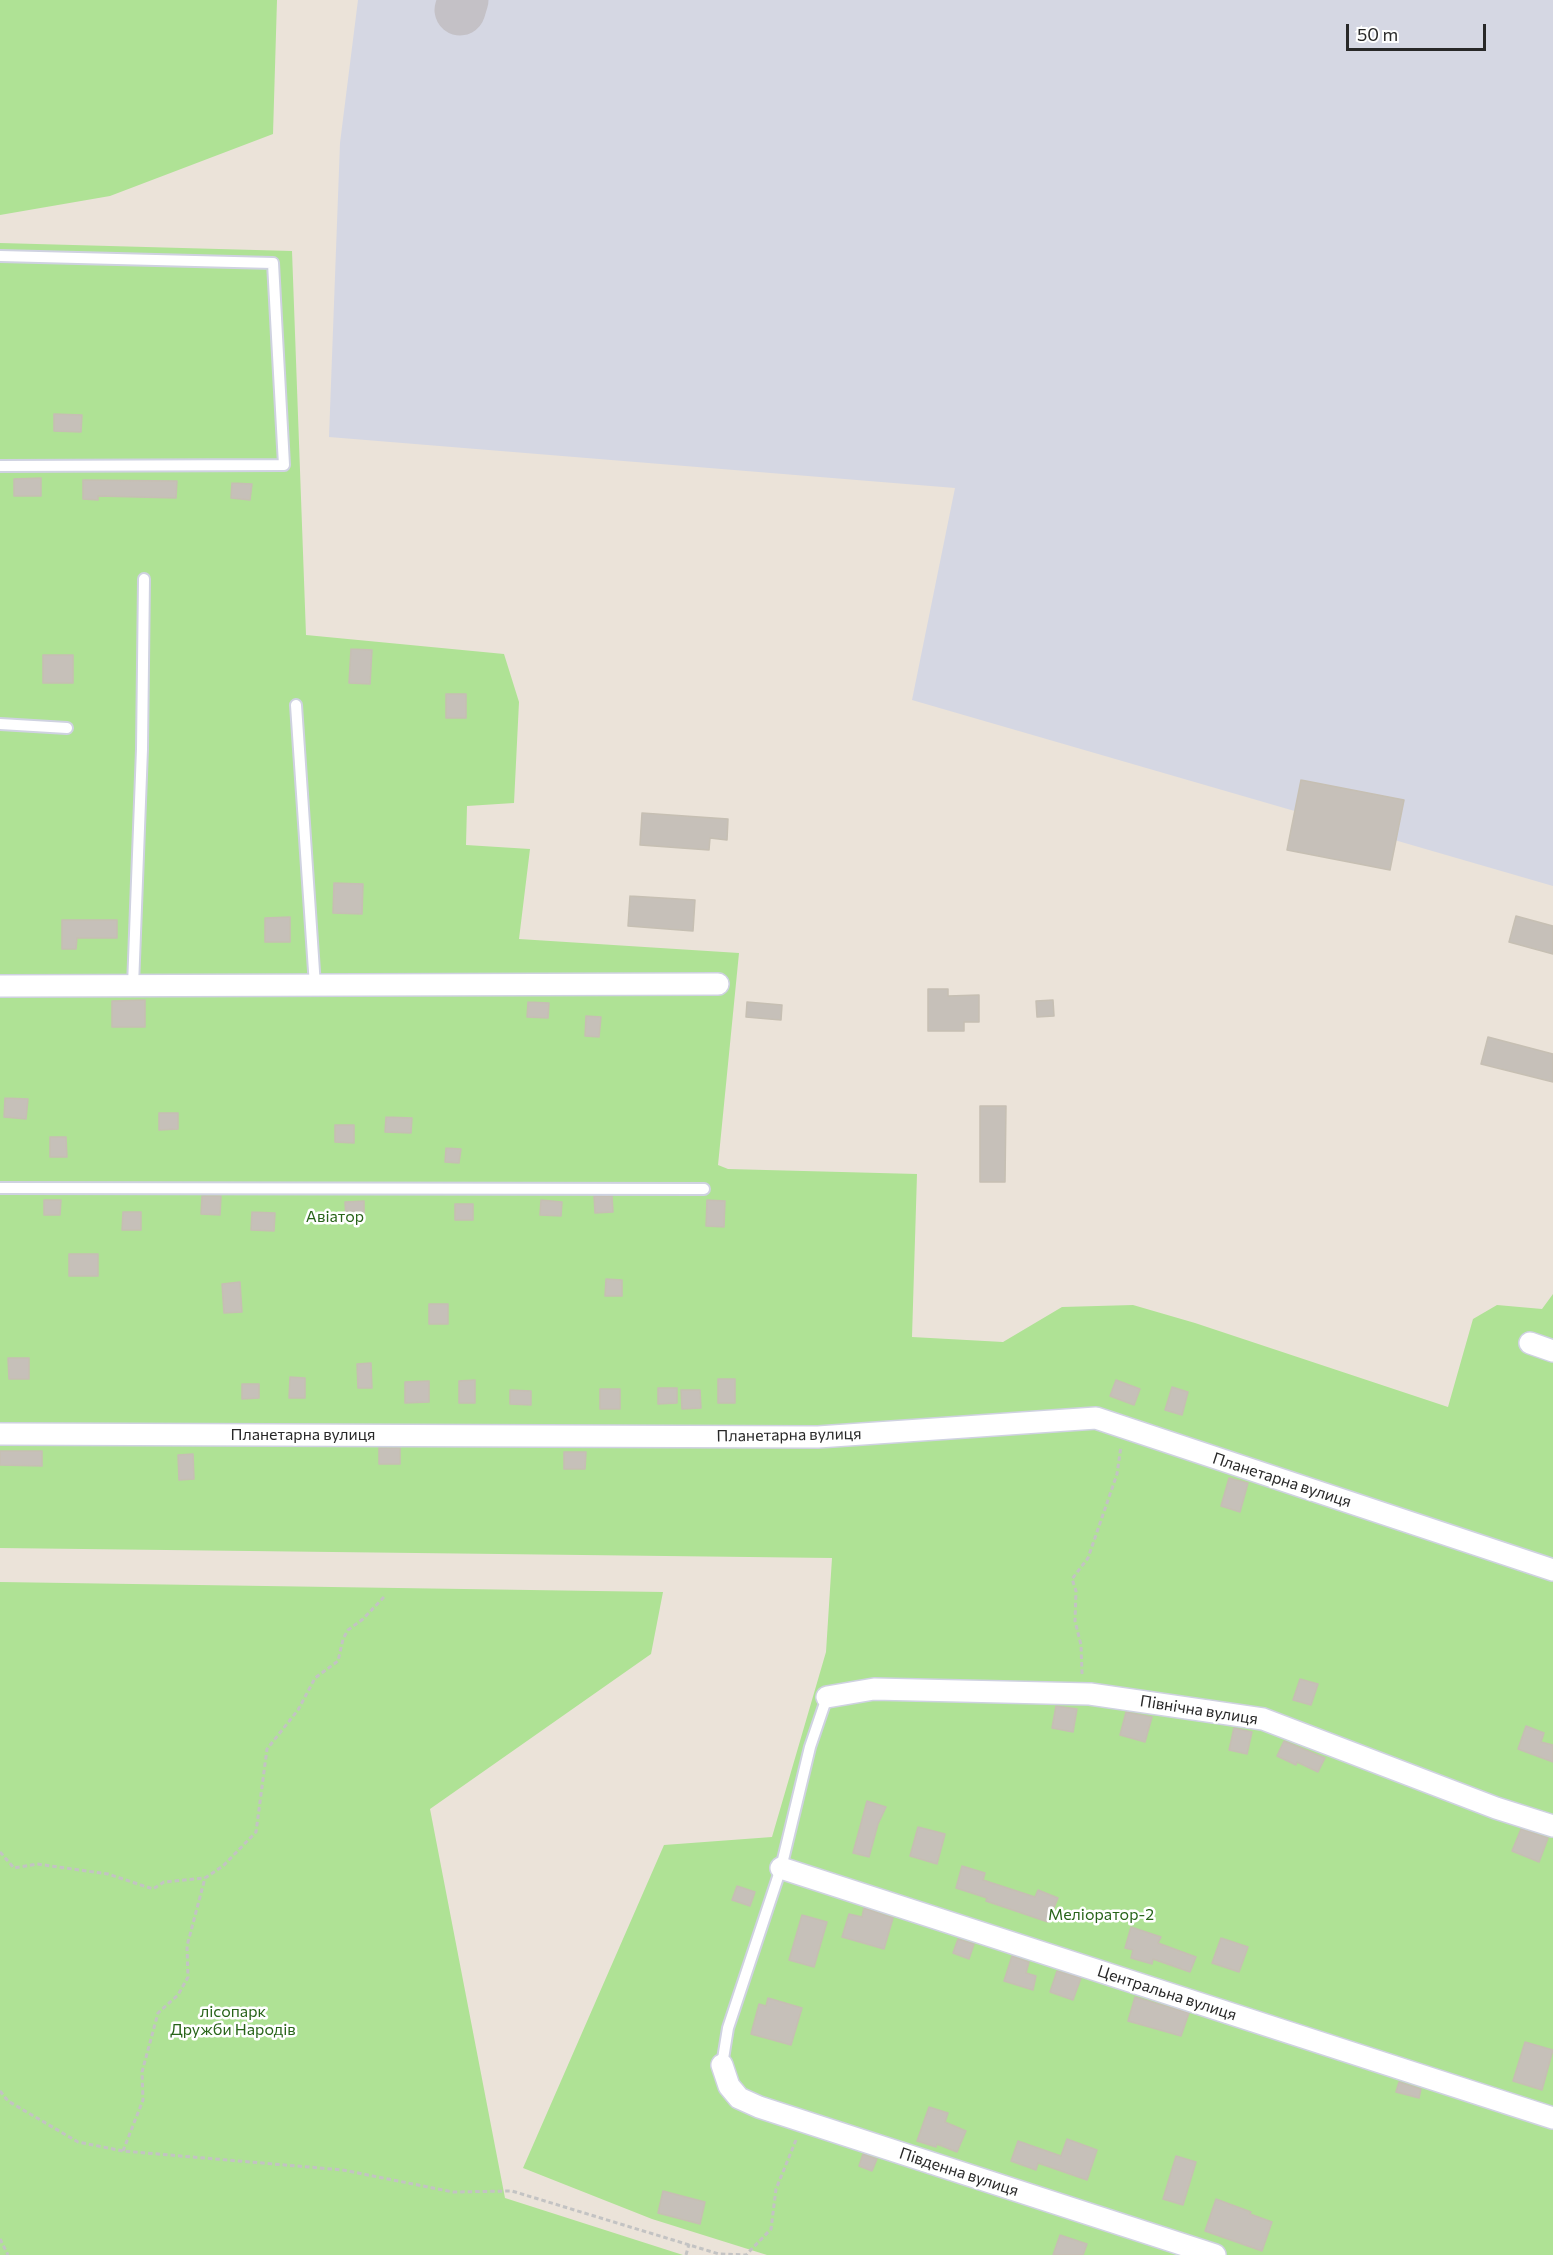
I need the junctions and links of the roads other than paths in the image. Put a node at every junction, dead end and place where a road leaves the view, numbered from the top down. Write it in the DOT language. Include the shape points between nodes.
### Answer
graph roads {
  1 [pos="0,256"];
  2 [pos="0,466"];
  3 [pos="144,579"];
  4 [pos="296,705"];
  5 [pos="0,724"];
  6 [pos="67,728"];
  7 [pos="718,984"];
  8 [pos="0,986"];
  9 [pos="133,986"];
  10 [pos="315,986"];
  11 [pos="0,1188"];
  12 [pos="704,1189"];
  13 [pos="1530,1343"];
  14 [pos="1553,1351"];
  15 [pos="0,1434"];
  16 [pos="1553,1570"];
  17 [pos="827,1697"];
  18 [pos="1553,1826"];
  19 [pos="781,1868"];
  20 [pos="722,2065"];
  21 [pos="1553,2118"];
  22 [pos="1215,2255"];
  1 -- 2 [label="lane" via="273,263 284,465"];
  3 -- 9 [label="lane"];
  4 -- 10 [label="lane"];
  5 -- 6 [label="lane"];
  7 -- 10 [label="street"];
  8 -- 9 [label="street"];
  9 -- 10 [label="street"];
  11 -- 12 [label="lane"];
  13 -- 14 [label="street"];
  15 -- 16 [label="street, Планетарна вулиця" via="818,1437 1096,1418"];
  17 -- 18 [label="street, Північна вулиця" via="874,1689 1082,1694 1263,1719"];
  17 -- 19 [label="lane" via="810,1747"];
  19 -- 20 [label="lane" via="728,2028"];
  19 -- 21 [label="street, Центральна вулиця"];
  20 -- 22 [label="street, Південна вулиця" via="729,2086 740,2098 759,2107"];
}
